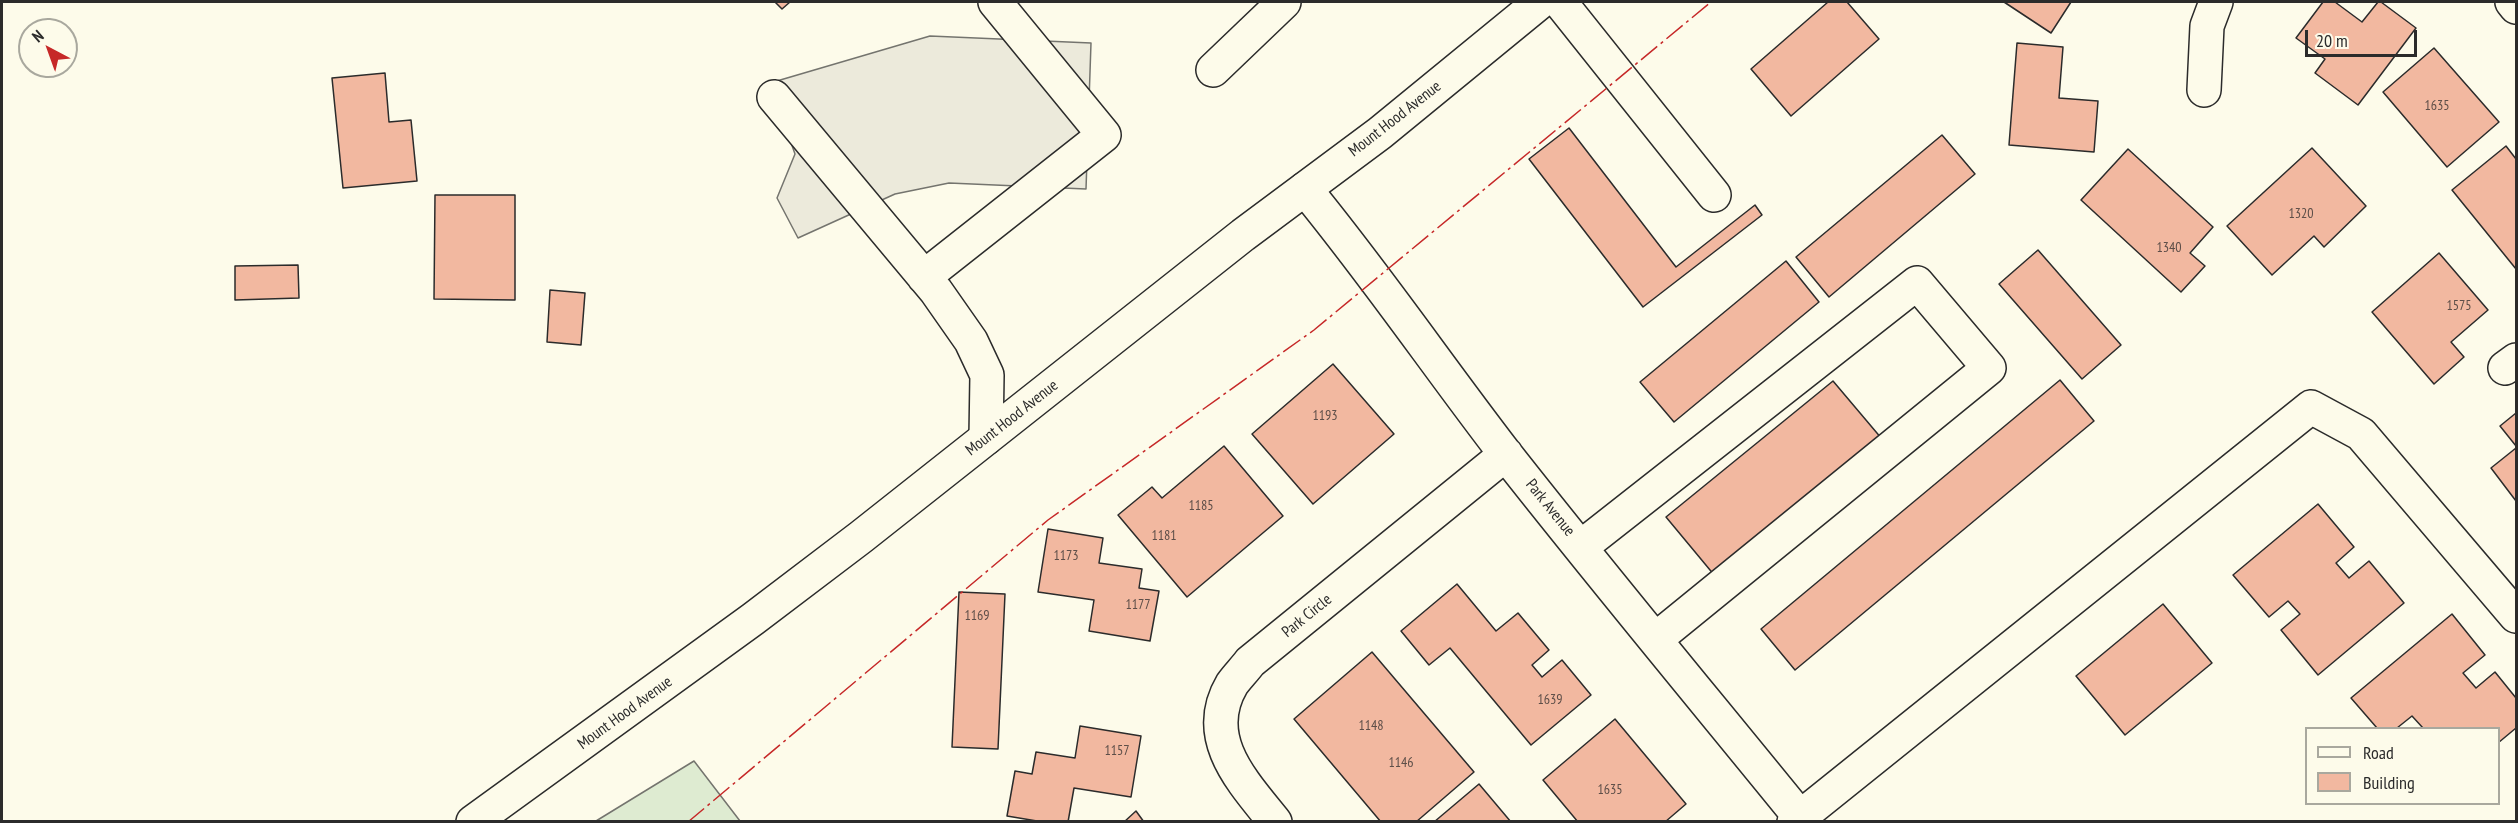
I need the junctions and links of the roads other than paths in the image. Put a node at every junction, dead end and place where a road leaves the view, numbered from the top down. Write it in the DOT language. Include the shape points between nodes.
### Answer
graph roads {
  1 [pos="995,2"];
  2 [pos="1284,2"];
  3 [pos="1540,2"];
  4 [pos="1560,2"];
  5 [pos="2216,2"];
  6 [pos="2512,2"];
  7 [pos="2517,7"];
  8 [pos="1213,70"];
  9 [pos="2205,90"];
  10 [pos="774,97"];
  11 [pos="1305,189"];
  12 [pos="1714,195"];
  13 [pos="924,277"];
  14 [pos="986,438"];
  15 [pos="1506,454"];
  16 [pos="1581,547"];
  17 [pos="2517,616"];
  18 [pos="1656,639"];
  19 [pos="1799,820"];
  20 [pos="473,822"];
  21 [pos="1275,822"];
  1 -- 13 [label="street" via="1104,135"];
  2 -- 8 [label="street"];
  3 -- 11 [label="street, Mount Hood Avenue"];
  4 -- 12 [label="street"];
  5 -- 9 [label="street" via="2207,26"];
  6 -- 7 [label="street"];
  10 -- 13 [label="street"];
  11 -- 14 [label="street, Mount Hood Avenue"];
  11 -- 15 [label="street, Park Avenue" via="1352,246"];
  13 -- 14 [label="street" via="971,341 987,375"];
  14 -- 20 [label="street, Mount Hood Avenue" via="753,619"];
  15 -- 16 [label="street, Park Avenue"];
  15 -- 21 [label="street, Park Circle" via="1250,663 1233,683 1224,701 1221,725 1225,752 1239,777"];
  16 -- 18 [label="street, Park Avenue"];
  16 -- 18 [label="street" via="1917,283 1989,368"];
  17 -- 19 [label="street" via="2361,434 2311,407"];
  18 -- 19 [label="street, Park Avenue"];
}
